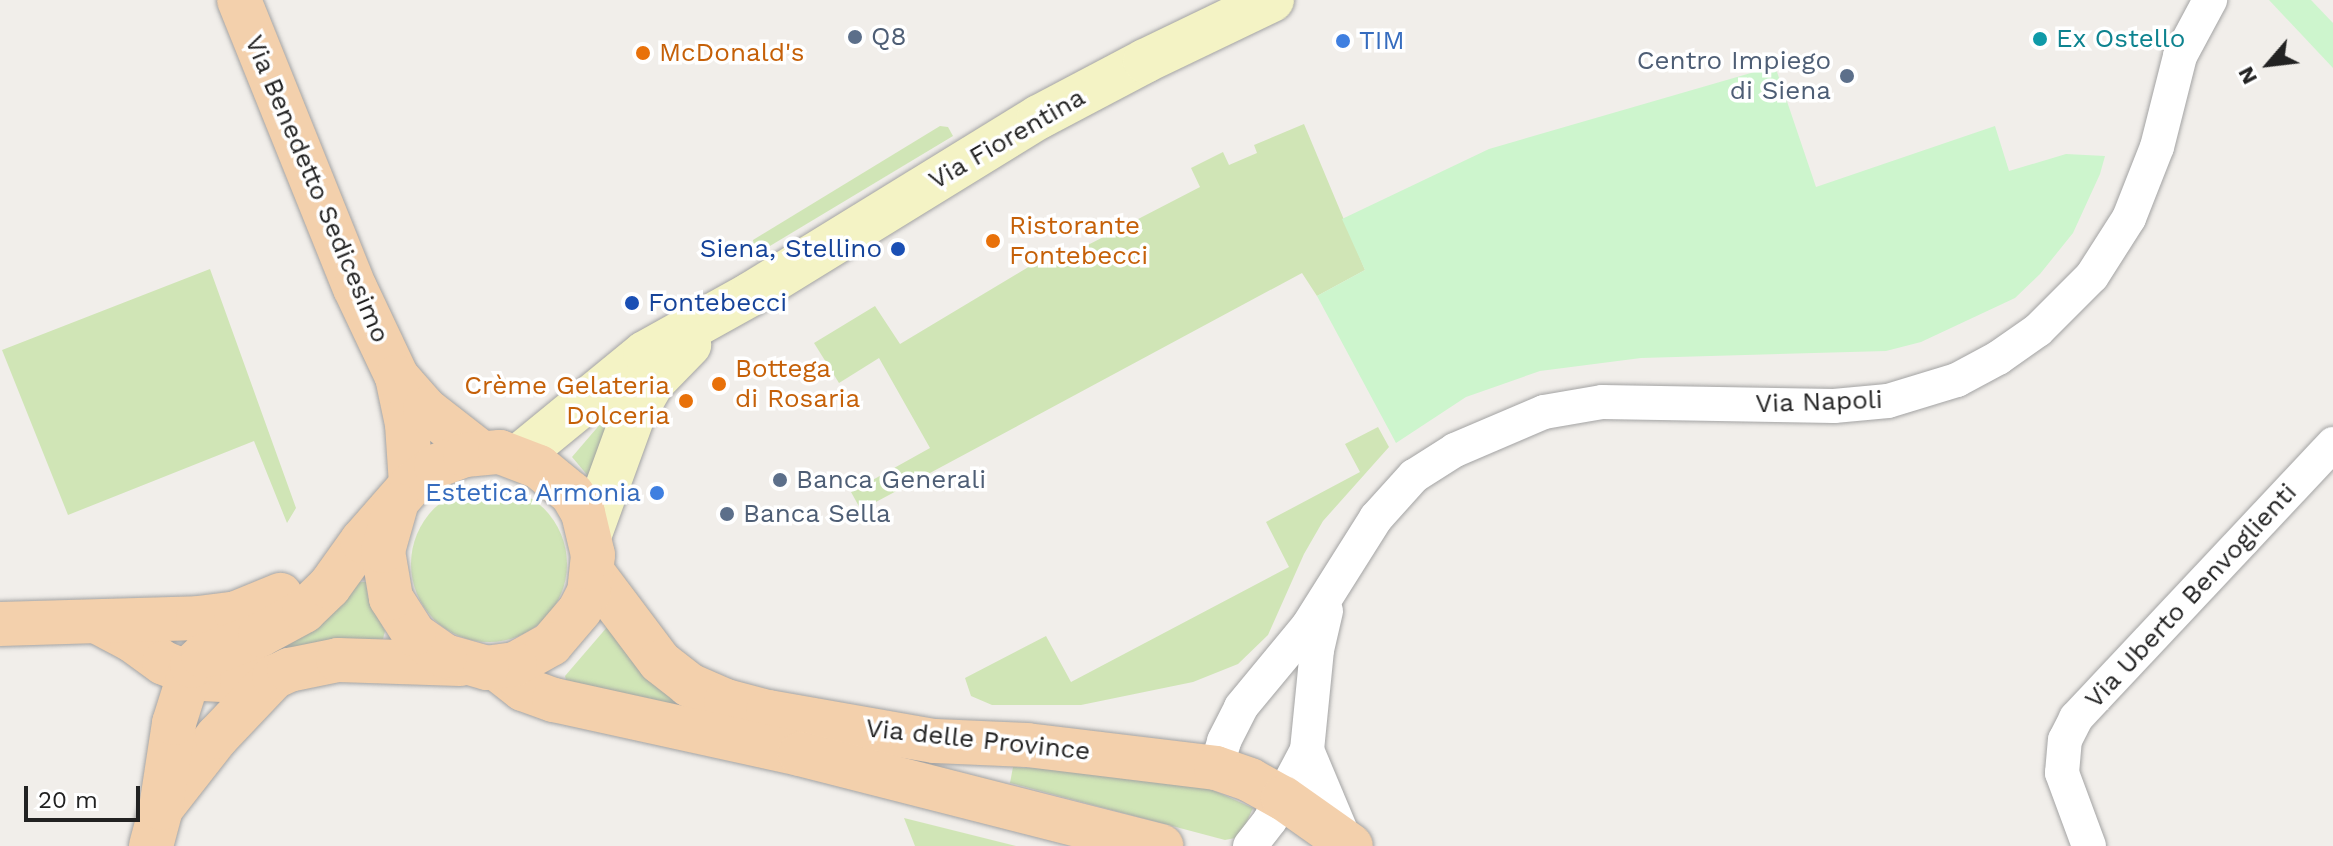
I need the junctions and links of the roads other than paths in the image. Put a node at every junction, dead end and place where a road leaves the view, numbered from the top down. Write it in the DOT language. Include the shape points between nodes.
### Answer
graph roads {
  1 [pos="239,0"];
  2 [pos="1272,0"];
  3 [pos="2210,0"];
  4 [pos="751,294"];
  5 [pos="397,377"];
  6 [pos="2333,444"];
  7 [pos="499,454"];
  8 [pos="404,495"];
  9 [pos="362,541"];
  10 [pos="592,554"];
  11 [pos="1329,595"];
  12 [pos="95,622"];
  13 [pos="0,624"];
  14 [pos="482,666"];
  15 [pos="188,674"];
  16 [pos="274,677"];
  17 [pos="1307,750"];
  18 [pos="1216,768"];
  19 [pos="1283,798"];
  20 [pos="156,827"];
  21 [pos="1348,844"];
  22 [pos="1161,846"];
  23 [pos="1250,846"];
  24 [pos="2089,846"];
  1 -- 5 [label="main road, Via Benedetto Sedicesimo" via="355,288"];
  2 -- 4 [label="main road, Via Fiorentina" via="1039,117"];
  3 -- 11 [label="street, Via Napoli" via="2185,43 2150,168 2116,240 2065,305 1998,358 1934,389 1862,405 1602,402 1544,412 1455,450 1414,476 1376,518"];
  4 -- 7 [label="main road, Via Fiorentina" via="638,358"];
  4 -- 10 [label="main road, Via Fiorentina" via="653,382 629,424"];
  5 -- 7 [label="main road, Via Benedetto Sedicesimo" via="425,409"];
  5 -- 8 [label="main road, Via Benedetto Sedicesimo" via="407,424"];
  6 -- 24 [label="street, Via Uberto Benvoglienti" via="2076,718 2065,740 2062,773"];
  7 -- 8 [label="main road, Via Fiorentina" via="436,466"];
  7 -- 10 [label="main road" via="539,467 572,494"];
  8 -- 9 [label="main road, Via Fiorentina"];
  8 -- 14 [label="main road" via="383,551 391,598 414,634 445,656"];
  9 -- 12 [label="main road, Via Fiorentina" via="294,587 236,613"];
  9 -- 15 [label="main road, Via Fiorentina" via="304,611 268,632 203,656"];
  10 -- 14 [label="main road, Via Fiorentina" via="589,592 568,629 533,655"];
  10 -- 18 [label="main road, Via delle Province" via="660,662 689,685 726,701 935,741 1053,748"];
  11 -- 17 [label="street, Via Napoli" via="1317,650"];
  11 -- 18 [label="street, Via Napoli" via="1241,707"];
  12 -- 13 [label="main road, Via Fiorentina"];
  12 -- 15 [label="main road"];
  14 -- 16 [label="main road" via="329,660"];
  14 -- 22 [label="main road, Via delle Province" via="534,695 588,710 800,754"];
  15 -- 16 [label="main road" via="229,681"];
  15 -- 20 [label="main road"];
  16 -- 20 [label="main road" via="207,748"];
  17 -- 19 [label="street, Via Napoli"];
  17 -- 21 [label="street, Via Napoli"];
  18 -- 19 [label="main road, Via delle Province"];
  19 -- 21 [label="main road, Via delle Province"];
  19 -- 23 [label="street, Via Napoli"];
}
